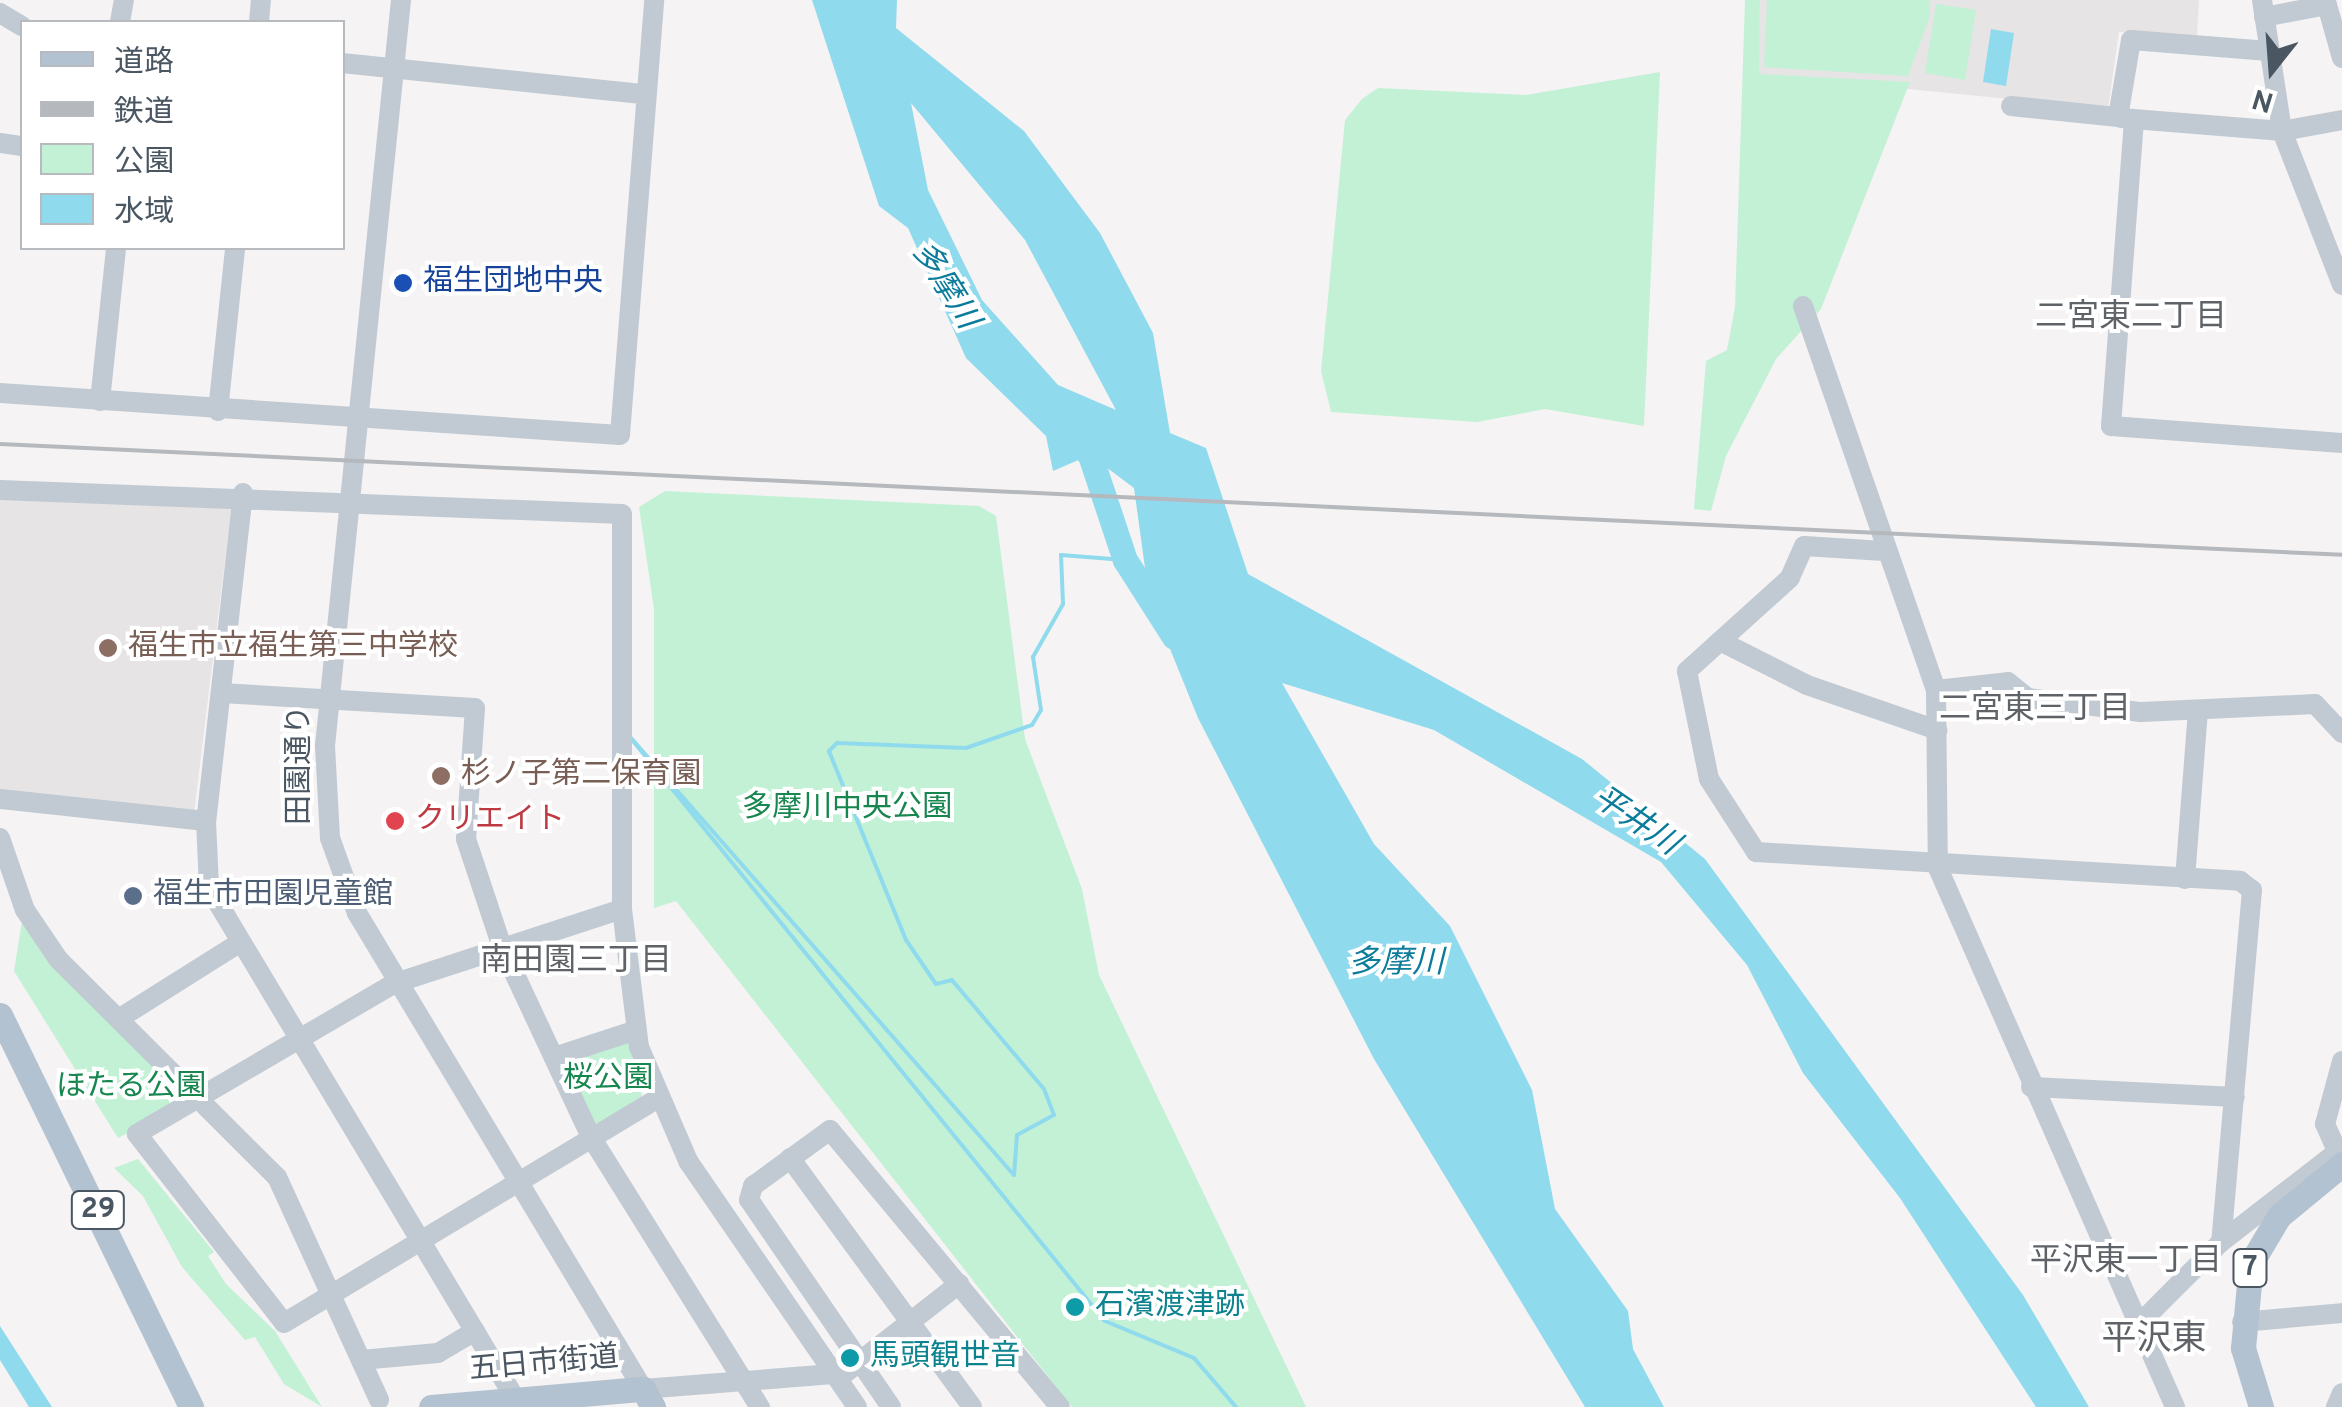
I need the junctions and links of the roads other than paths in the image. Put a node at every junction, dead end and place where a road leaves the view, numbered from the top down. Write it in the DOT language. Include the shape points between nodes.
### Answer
graph roads {
  1 [pos="401,0"];
  2 [pos="654,0"];
  3 [pos="2263,8"];
  4 [pos="2269,51"];
  5 [pos="2342,58"];
  6 [pos="345,63"];
  7 [pos="394,68"];
  8 [pos="644,94"];
  9 [pos="2011,106"];
  10 [pos="2126,119"];
  11 [pos="2342,120"];
  12 [pos="2282,130"];
  13 [pos="116,250"];
  14 [pos="235,250"];
  15 [pos="2342,285"];
  16 [pos="1804,306"];
  17 [pos="0,393"];
  18 [pos="100,401"];
  19 [pos="218,410"];
  20 [pos="357,422"];
  21 [pos="2342,443"];
  22 [pos="0,490"];
  23 [pos="244,493"];
  24 [pos="349,499"];
  25 [pos="1884,551"];
  26 [pos="1720,642"];
  27 [pos="1936,690"];
  28 [pos="221,692"];
  29 [pos="330,700"];
  30 [pos="2198,710"];
  31 [pos="1937,730"];
  32 [pos="2342,732"];
  33 [pos="0,799"];
  34 [pos="206,820"];
  35 [pos="0,838"];
  36 [pos="1938,868"];
  37 [pos="2185,879"];
  38 [pos="622,908"];
  39 [pos="239,943"];
  40 [pos="502,946"];
  41 [pos="395,983"];
  42 [pos="0,1015"];
  43 [pos="120,1018"];
  44 [pos="636,1030"];
  45 [pos="299,1041"];
  46 [pos="554,1057"];
  47 [pos="2342,1061"];
  48 [pos="2031,1087"];
  49 [pos="2236,1097"];
  50 [pos="202,1099"];
  51 [pos="655,1100"];
  52 [pos="592,1137"];
  53 [pos="790,1158"];
  54 [pos="2340,1159"];
  55 [pos="513,1181"];
  56 [pos="420,1240"];
  57 [pos="2221,1242"];
  58 [pos="956,1280"];
  59 [pos="334,1292"];
  60 [pos="2342,1312"];
  61 [pos="905,1317"];
  62 [pos="2242,1322"];
  63 [pos="2134,1329"];
  64 [pos="475,1331"];
  65 [pos="856,1353"];
  66 [pos="361,1360"];
  67 [pos="831,1368"];
  68 [pos="744,1380"];
  69 [pos="2342,1393"];
  70 [pos="648,1398"];
  71 [pos="379,1400"];
  72 [pos="516,1400"];
  73 [pos="191,1407"];
  74 [pos="431,1407"];
  75 [pos="760,1407"];
  76 [pos="857,1407"];
  77 [pos="891,1407"];
  78 [pos="972,1407"];
  79 [pos="1060,1407"];
  80 [pos="2175,1407"];
  81 [pos="2261,1407"];
  82 [pos="2336,1407"];
  1 -- 7 [label="street, 田園通り"];
  2 -- 8 [label="street"];
  3 -- 4 [label="street"];
  3 -- 5 [label="street" via="2327,5"];
  4 -- 10 [label="street" via="2131,40"];
  4 -- 12 [label="street"];
  6 -- 7 [label="street"];
  7 -- 8 [label="street"];
  7 -- 20 [label="street, 田園通り"];
  8 -- 20 [label="street" via="620,435"];
  9 -- 10 [label="street"];
  10 -- 12 [label="street"];
  10 -- 21 [label="street" via="2110,426"];
  11 -- 12 [label="street"];
  12 -- 15 [label="street"];
  13 -- 18 [label="street"];
  14 -- 19 [label="street"];
  16 -- 25 [label="street"];
  17 -- 18 [label="street"];
  18 -- 19 [label="street"];
  19 -- 20 [label="street"];
  20 -- 24 [label="street, 田園通り"];
  22 -- 23 [label="street"];
  23 -- 24 [label="street"];
  23 -- 28 [label="street"];
  24 -- 29 [label="street, 田園通り"];
  24 -- 38 [label="street" via="622,514"];
  25 -- 26 [label="street" via="1804,546 1790,578"];
  25 -- 27 [label="street"];
  26 -- 31 [label="street" via="1806,685"];
  26 -- 36 [label="street" via="1687,670 1690,718 1709,780 1764,859"];
  27 -- 30 [label="street" via="2008,682 2028,698"];
  27 -- 31 [label="street"];
  28 -- 29 [label="street"];
  28 -- 34 [label="street"];
  29 -- 40 [label="street" via="475,708 466,839"];
  29 -- 41 [label="street, 田園通り" via="330,838"];
  30 -- 32 [label="street" via="2315,704"];
  30 -- 37 [label="street"];
  31 -- 36 [label="street"];
  33 -- 34 [label="street"];
  34 -- 39 [label="street" via="209,888"];
  35 -- 43 [label="street" via="32,924"];
  36 -- 37 [label="street"];
  36 -- 48 [label="street"];
  37 -- 49 [label="street" via="2240,881 2252,890"];
  38 -- 40 [label="street"];
  38 -- 44 [label="street"];
  39 -- 43 [label="street"];
  39 -- 45 [label="street"];
  40 -- 41 [label="street"];
  40 -- 46 [label="street"];
  41 -- 45 [label="street"];
  41 -- 55 [label="street, 田園通り"];
  42 -- 73 [label="main road, 29"];
  43 -- 50 [label="street"];
  44 -- 46 [label="street"];
  44 -- 51 [label="street"];
  45 -- 50 [label="street"];
  45 -- 56 [label="street"];
  46 -- 52 [label="street"];
  47 -- 54 [label="street" via="2325,1124"];
  48 -- 49 [label="street"];
  48 -- 63 [label="street"];
  49 -- 57 [label="street"];
  50 -- 59 [label="street" via="277,1177"];
  50 -- 59 [label="street" via="137,1134 164,1179 284,1323"];
  51 -- 52 [label="street"];
  51 -- 67 [label="street"];
  52 -- 55 [label="street"];
  52 -- 68 [label="street"];
  53 -- 58 [label="street" via="837,1132"];
  53 -- 61 [label="street"];
  53 -- 65 [label="street" via="752,1186 749,1200"];
  54 -- 57 [label="street"];
  54 -- 62 [label="main road, 7" via="2266,1233 2245,1284"];
  55 -- 56 [label="street"];
  55 -- 70 [label="street, 田園通り"];
  56 -- 59 [label="street"];
  56 -- 64 [label="street"];
  57 -- 63 [label="street"];
  58 -- 61 [label="street"];
  58 -- 79 [label="street"];
  59 -- 66 [label="street"];
  60 -- 62 [label="street"];
  61 -- 65 [label="street"];
  61 -- 78 [label="street"];
  62 -- 81 [label="main road, 7"];
  63 -- 80 [label="street"];
  64 -- 66 [label="street" via="438,1353"];
  64 -- 72 [label="street"];
  65 -- 67 [label="street"];
  65 -- 77 [label="street"];
  66 -- 71 [label="street"];
  67 -- 68 [label="street"];
  67 -- 76 [label="street"];
  68 -- 70 [label="street"];
  68 -- 75 [label="street"];
  69 -- 82 [label="street"];
  70 -- 72 [label="main road, 五日市街道"];
  72 -- 74 [label="main road, 五日市街道"];
}
